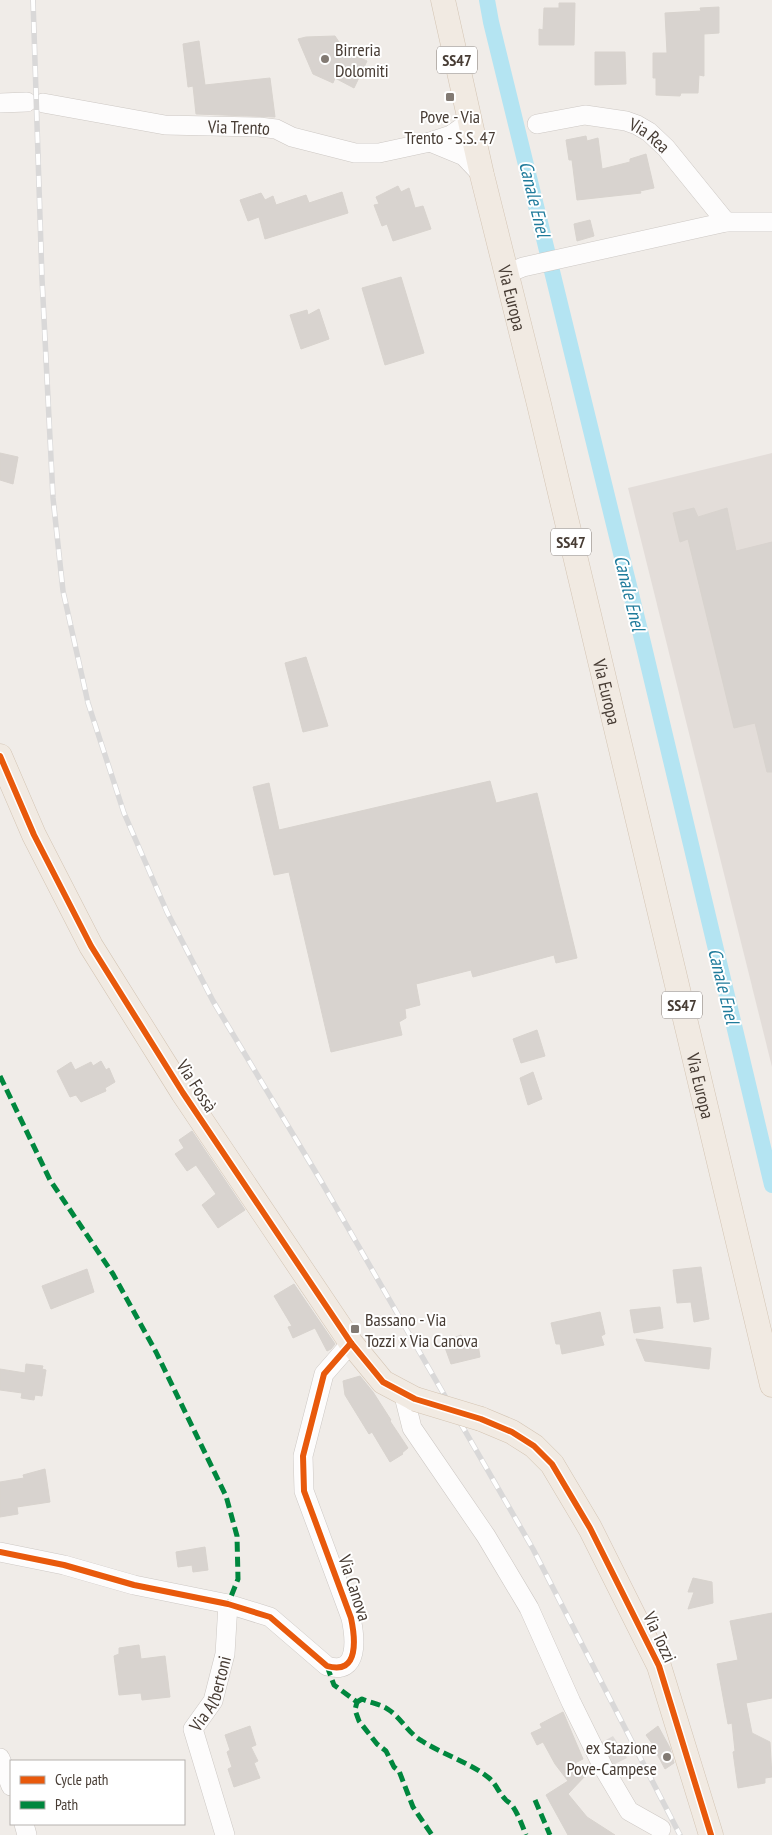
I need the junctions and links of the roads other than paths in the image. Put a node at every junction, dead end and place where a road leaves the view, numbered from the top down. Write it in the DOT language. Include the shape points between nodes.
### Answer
graph roads {
  1 [pos="442,0"];
  2 [pos="0,103"];
  3 [pos="471,121"];
  4 [pos="537,124"];
  5 [pos="430,142"];
  6 [pos="482,175"];
  7 [pos="726,222"];
  8 [pos="772,222"];
  9 [pos="514,271"];
  10 [pos="0,756"];
  11 [pos="351,1343"];
  12 [pos="772,1385"];
  13 [pos="409,1396"];
  14 [pos="481,1419"];
  15 [pos="0,1552"];
  16 [pos="228,1604"];
  17 [pos="661,1829"];
  18 [pos="224,1835"];
  19 [pos="711,1835"];
  1 -- 3 [label="main road, Via Europa / SS47"];
  2 -- 5 [label="street, Via Trento" via="35,102 165,125 276,129 292,137 355,153 378,153"];
  3 -- 5 [label="street, Via Trento" via="451,135"];
  3 -- 6 [label="main road, Via Europa / SS47"];
  4 -- 7 [label="street, Via Rea" via="585,115 638,125 666,148"];
  5 -- 6 [label="street" via="464,156"];
  6 -- 9 [label="main road, Via Europa / SS47"];
  7 -- 8 [label="street"];
  7 -- 9 [label="street"];
  9 -- 12 [label="main road, Via Europa / SS47" via="538,400"];
  10 -- 11 [label="main road, Via Fossà" via="34,834 91,946 182,1093"];
  11 -- 13 [label="main road, Via Fossà" via="383,1382"];
  11 -- 16 [label="street, Via Canova" via="324,1374 302,1456 304,1491 351,1618 354,1651 350,1660 342,1667 327,1666 270,1618"];
  13 -- 14 [label="main road, Via Fossà, bridge"];
  13 -- 17 [label="street" via="412,1428 486,1536 529,1608 571,1702 629,1811"];
  14 -- 19 [label="main road, Via Tozzi" via="534,1446 552,1464 590,1528 659,1666"];
  15 -- 16 [label="street, Via Canova"];
  16 -- 18 [label="street, Via Albertoni" via="225,1654 213,1701 193,1730"];
}
